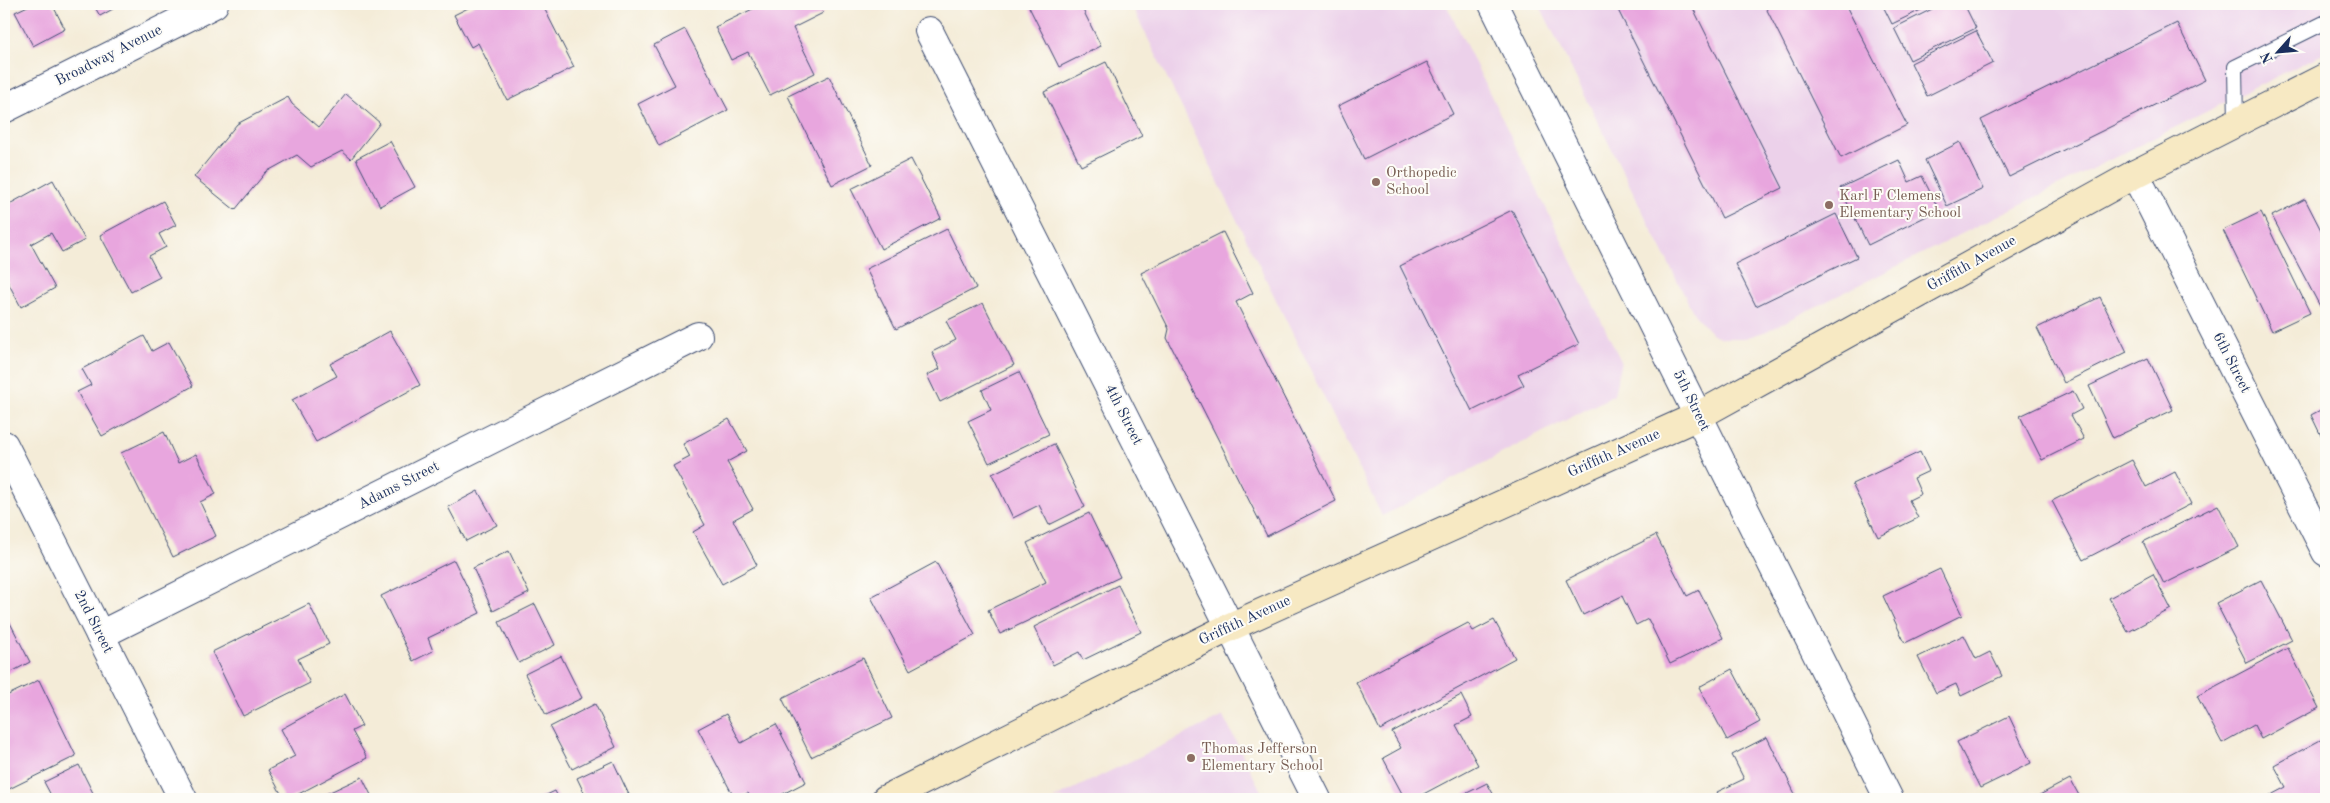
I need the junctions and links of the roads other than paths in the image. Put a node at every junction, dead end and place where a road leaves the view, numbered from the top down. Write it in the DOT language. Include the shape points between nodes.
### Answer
graph roads {
  1 [pos="214,4"];
  2 [pos="1493,4"];
  3 [pos="2326,22"];
  4 [pos="929,31"];
  5 [pos="2326,77"];
  6 [pos="4,109"];
  7 [pos="2236,123"];
  8 [pos="2135,174"];
  9 [pos="698,336"];
  10 [pos="1698,416"];
  11 [pos="4,445"];
  12 [pos="2326,552"];
  13 [pos="1230,627"];
  14 [pos="100,635"];
  15 [pos="183,799"];
  16 [pos="886,799"];
  17 [pos="1317,799"];
  18 [pos="1889,799"];
  1 -- 6 [label="street, Broadway Avenue"];
  2 -- 10 [label="street, 5th Street"];
  3 -- 7 [label="lane" via="2235,67"];
  4 -- 13 [label="street, 4th Street"];
  5 -- 7 [label="main road, Griffith Avenue"];
  7 -- 8 [label="main road, Griffith Avenue"];
  8 -- 10 [label="main road, Griffith Avenue"];
  8 -- 12 [label="street, 6th Street"];
  9 -- 14 [label="street, Adams Street"];
  10 -- 13 [label="main road, Griffith Avenue"];
  10 -- 18 [label="street, 5th Street"];
  11 -- 14 [label="street, 2nd Street"];
  13 -- 16 [label="main road, Griffith Avenue"];
  13 -- 17 [label="street, 4th Street"];
  14 -- 15 [label="street, 2nd Street"];
}
